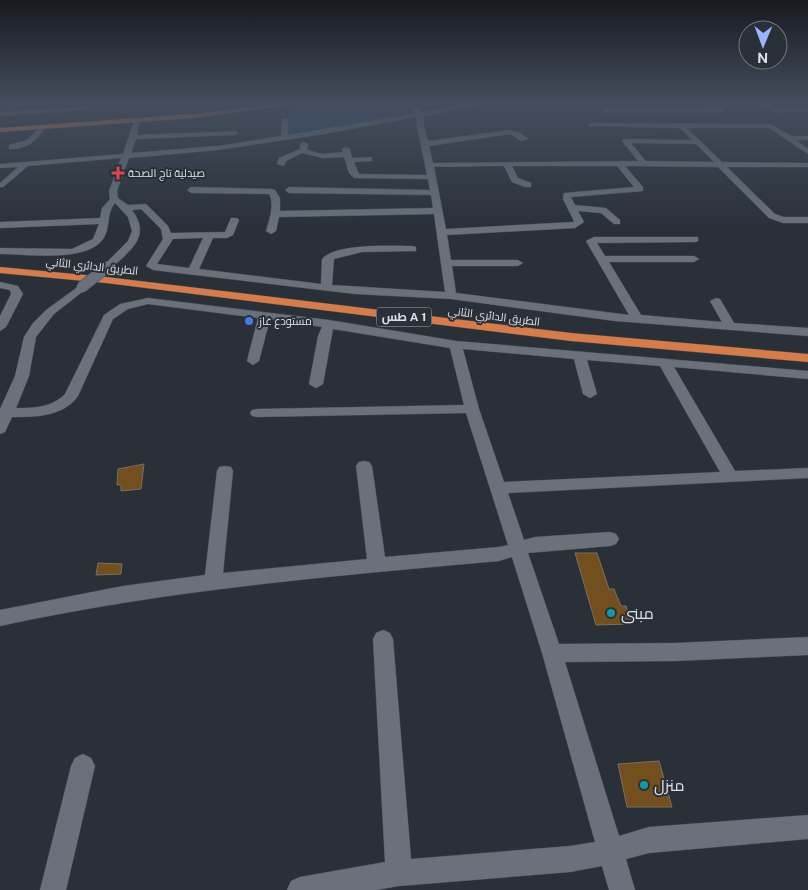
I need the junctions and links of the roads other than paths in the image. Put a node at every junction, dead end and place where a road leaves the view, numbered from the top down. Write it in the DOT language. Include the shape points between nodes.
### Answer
graph roads {
  1 [pos="425,144"];
  2 [pos="22,145"];
  3 [pos="130,145"];
  4 [pos="241,145"];
  5 [pos="304,145"];
  6 [pos="629,145"];
  7 [pos="700,145"];
  8 [pos="798,145"];
  9 [pos="12,147"];
  10 [pos="302,151"];
  11 [pos="808,152"];
  12 [pos="348,154"];
  13 [pos="126,156"];
  14 [pos="369,159"];
  15 [pos="506,163"];
  16 [pos="619,163"];
  17 [pos="643,163"];
  18 [pos="26,164"];
  19 [pos="281,164"];
  20 [pos="720,164"];
  21 [pos="429,165"];
  22 [pos="796,165"];
  23 [pos="808,165"];
  24 [pos="0,166"];
  25 [pos="808,174"];
  26 [pos="432,177"];
  27 [pos="3,185"];
  28 [pos="528,185"];
  29 [pos="191,190"];
  30 [pos="289,190"];
  31 [pos="435,193"];
  32 [pos="352,196"];
  33 [pos="114,199"];
  34 [pos="125,208"];
  35 [pos="573,208"];
  36 [pos="439,212"];
  37 [pos="350,213"];
  38 [pos="275,214"];
  39 [pos="234,220"];
  40 [pos="808,220"];
  41 [pos="104,222"];
  42 [pos="617,222"];
  43 [pos="0,225"];
  44 [pos="271,231"];
  45 [pos="443,232"];
  46 [pos="168,236"];
  47 [pos="209,236"];
  48 [pos="695,239"];
  49 [pos="412,249"];
  50 [pos="0,251"];
  51 [pos="73,252"];
  52 [pos="0,256"];
  53 [pos="602,259"];
  54 [pos="694,259"];
  55 [pos="0,263"];
  56 [pos="448,263"];
  57 [pos="518,263"];
  58 [pos="0,270"];
  59 [pos="193,272"];
  60 [pos="0,285"];
  61 [pos="326,288"];
  62 [pos="451,296"];
  63 [pos="716,301"];
  64 [pos="265,315"];
  65 [pos="637,319"];
  66 [pos="328,324"];
  67 [pos="730,326"];
  68 [pos="0,327"];
  69 [pos="808,332"];
  70 [pos="456,345"];
  71 [pos="808,348"];
  72 [pos="579,355"];
  73 [pos="808,358"];
  74 [pos="253,361"];
  75 [pos="664,362"];
  76 [pos="808,376"];
  77 [pos="316,384"];
  78 [pos="590,394"];
  79 [pos="472,409"];
  80 [pos="4,413"];
  81 [pos="257,413"];
  82 [pos="0,429"];
  83 [pos="364,466"];
  84 [pos="224,471"];
  85 [pos="808,473"];
  86 [pos="730,476"];
  87 [pos="498,488"];
  88 [pos="610,538"];
  89 [pos="518,549"];
  90 [pos="377,565"];
  91 [pos="213,582"];
  92 [pos="0,618"];
  93 [pos="383,639"];
  94 [pos="808,646"];
  95 [pos="552,653"];
  96 [pos="83,766"];
  97 [pos="808,827"];
  98 [pos="611,852"];
  99 [pos="399,873"];
  100 [pos="53,890"];
  101 [pos="300,890"];
  102 [pos="622,890"];
  1 -- 21 [label="street"];
  2 -- 9 [label="street"];
  3 -- 13 [label="street"];
  4 -- 13 [label="street"];
  5 -- 10 [label="street"];
  6 -- 17 [label="street"];
  7 -- 20 [label="street"];
  8 -- 11 [label="street"];
  10 -- 12 [label="street" via="324,156"];
  10 -- 19 [label="street" via="282,160"];
  12 -- 14 [label="street"];
  12 -- 26 [label="street" via="356,176"];
  13 -- 18 [label="street" via="86,156"];
  13 -- 33 [label="street" via="113,191"];
  15 -- 16 [label="street"];
  15 -- 21 [label="street"];
  15 -- 28 [label="street" via="515,180"];
  16 -- 17 [label="street"];
  16 -- 35 [label="street" via="640,189 567,195"];
  17 -- 20 [label="street"];
  18 -- 24 [label="street"];
  18 -- 27 [label="street"];
  20 -- 22 [label="street"];
  20 -- 40 [label="street" via="772,216 783,220"];
  21 -- 26 [label="street"];
  22 -- 23 [label="street"];
  22 -- 25 [label="street"];
  26 -- 31 [label="street"];
  29 -- 38 [label="street" via="272,192 276,198"];
  30 -- 31 [label="street"];
  31 -- 36 [label="street"];
  32 -- 37 [label="street"];
  33 -- 34 [label="street"];
  33 -- 41 [label="street" via="106,208"];
  34 -- 46 [label="street" via="143,206 165,228"];
  34 -- 80 [label="street, bridge" via="135,221 137,231 132,242 108,267 37,326 30,338 22,376"];
  35 -- 42 [label="street" via="603,210"];
  35 -- 45 [label="street" via="579,222 575,224"];
  36 -- 37 [label="street"];
  36 -- 45 [label="street"];
  37 -- 38 [label="street"];
  38 -- 44 [label="street"];
  39 -- 47 [label="street" via="229,235"];
  41 -- 43 [label="street"];
  41 -- 51 [label="street" via="104,230 96,241"];
  45 -- 56 [label="street"];
  46 -- 47 [label="street"];
  46 -- 59 [label="street" via="151,267"];
  47 -- 59 [label="street"];
  48 -- 53 [label="street" via="592,240 590,242"];
  49 -- 61 [label="street" via="362,249 330,257 327,259"];
  50 -- 51 [label="street"];
  51 -- 52 [label="street" via="34,258"];
  53 -- 54 [label="street"];
  53 -- 65 [label="street"];
  55 -- 71 [label="highway, الطريق الدائري الثاني / طس A 1" via="77,269 526,323"];
  56 -- 57 [label="street"];
  56 -- 62 [label="street"];
  58 -- 73 [label="highway, الطريق الدائري الثاني / طس A 1" via="124,282 562,336"];
  59 -- 61 [label="street"];
  60 -- 68 [label="street" via="14,288 18,294"];
  61 -- 62 [label="street"];
  62 -- 65 [label="street"];
  63 -- 67 [label="street"];
  64 -- 66 [label="street"];
  64 -- 74 [label="street"];
  64 -- 80 [label="street" via="154,301 124,306 108,317 68,400 47,410"];
  65 -- 67 [label="street"];
  66 -- 70 [label="street"];
  66 -- 77 [label="street"];
  67 -- 69 [label="street"];
  70 -- 72 [label="street"];
  70 -- 79 [label="street"];
  72 -- 75 [label="street"];
  72 -- 78 [label="street"];
  75 -- 76 [label="street"];
  75 -- 86 [label="street"];
  79 -- 81 [label="street"];
  79 -- 87 [label="street"];
  80 -- 82 [label="street"];
  83 -- 90 [label="street"];
  84 -- 91 [label="street"];
  85 -- 86 [label="street"];
  86 -- 87 [label="street"];
  87 -- 89 [label="street"];
  88 -- 89 [label="street" via="535,544"];
  89 -- 90 [label="street" via="499,554"];
  89 -- 95 [label="street"];
  90 -- 91 [label="street"];
  91 -- 92 [label="street"];
  93 -- 99 [label="street"];
  94 -- 95 [label="street"];
  95 -- 98 [label="street"];
  96 -- 100 [label="street"];
  97 -- 98 [label="street" via="648,840"];
  98 -- 99 [label="street" via="570,859"];
  98 -- 102 [label="street"];
  99 -- 101 [label="street"];
}
